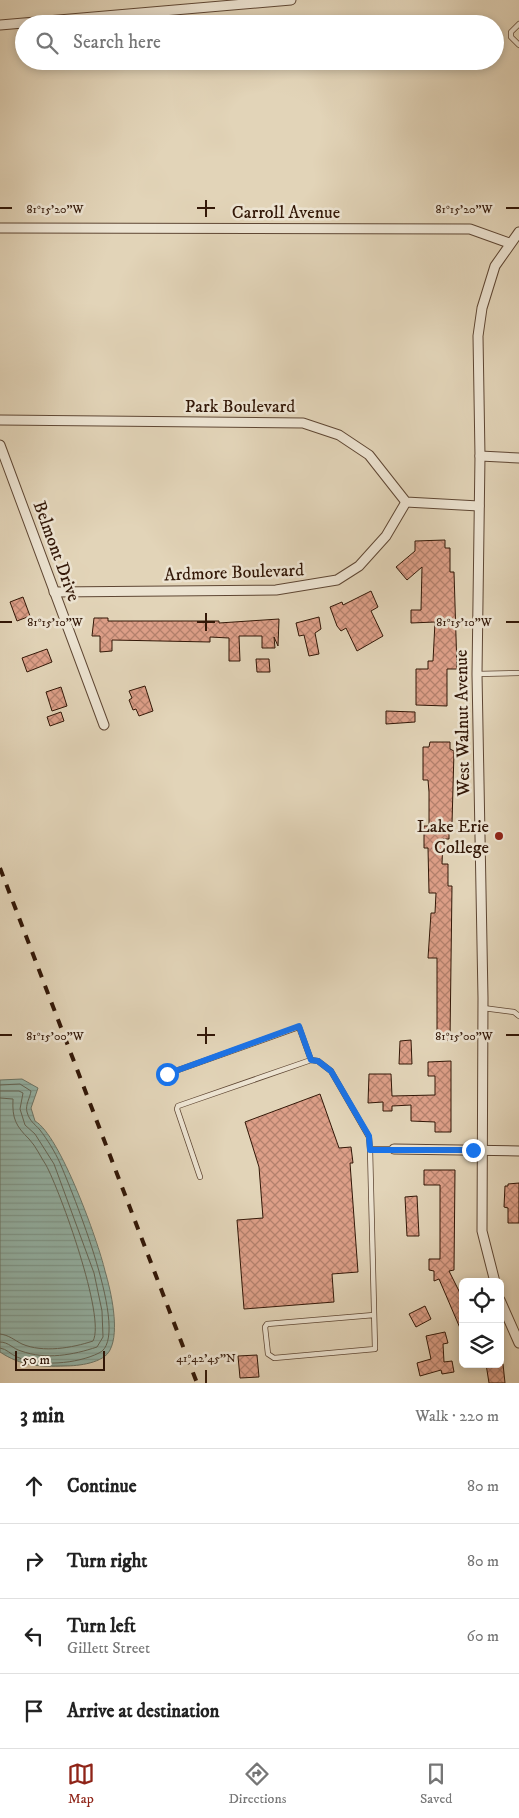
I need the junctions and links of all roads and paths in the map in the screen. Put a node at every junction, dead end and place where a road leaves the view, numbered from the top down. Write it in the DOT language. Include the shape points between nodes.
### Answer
graph roads {
  1 [pos="291,0"];
  2 [pos="116,15"];
  3 [pos="15,24"];
  4 [pos="519,24"];
  5 [pos="0,25"];
  6 [pos="519,45"];
  7 [pos="0,228"];
  8 [pos="519,232"];
  9 [pos="509,243"];
  10 [pos="0,420"];
  11 [pos="0,445"];
  12 [pos="480,456"];
  13 [pos="519,458"];
  14 [pos="406,502"];
  15 [pos="479,506"];
  16 [pos="54,592"];
  17 [pos="519,673"];
  18 [pos="477,674"];
  19 [pos="104,724"];
  20 [pos="483,1008"];
  21 [pos="519,1016"];
  22 [pos="311,1060"];
  23 [pos="167,1074"];
  24 [pos="394,1149"];
  25 [pos="370,1150"];
  26 [pos="482,1150"];
  27 [pos="519,1151"];
  28 [pos="200,1177"];
  29 [pos="494,1278"];
  30 [pos="504,1309"];
  31 [pos="374,1315"];
  32 [pos="519,1343"];
  1 -- 2 [label="street"];
  3 -- 5 [label="street"];
  4 -- 6 [label="lane" via="511,32 511,37"];
  7 -- 9 [label="street, Carroll Avenue" via="470,229"];
  8 -- 9 [label="street, West Walnut Avenue"];
  9 -- 12 [label="street, West Walnut Avenue" via="494,266 488,283 478,336"];
  10 -- 14 [label="street, Park Boulevard" via="303,423 338,435 369,455"];
  11 -- 16 [label="street, Belmont Drive"];
  12 -- 13 [label="street"];
  12 -- 15 [label="street, West Walnut Avenue"];
  14 -- 15 [label="street"];
  14 -- 16 [label="street, Ardmore Boulevard" via="386,536 359,566 337,580 276,590"];
  15 -- 18 [label="street, West Walnut Avenue"];
  16 -- 19 [label="street, Belmont Drive"];
  17 -- 18 [label="lane"];
  18 -- 20 [label="street, West Walnut Avenue"];
  20 -- 21 [label="lane" via="514,1012"];
  20 -- 26 [label="street, West Walnut Avenue"];
  22 -- 23 [label="lane" via="299,1026"];
  22 -- 25 [label="lane" via="331,1071 369,1136"];
  22 -- 28 [label="lane" via="178,1106"];
  24 -- 25 [label="lane"];
  24 -- 26 [label="street"];
  25 -- 31 [label="lane"];
  26 -- 27 [label="street"];
  26 -- 29 [label="street, West Walnut Avenue" via="482,1231"];
  30 -- 32 [label="street"];
  31 -- 31 [label="lane" via="375,1349 274,1358 268,1354 267,1324"];
}
